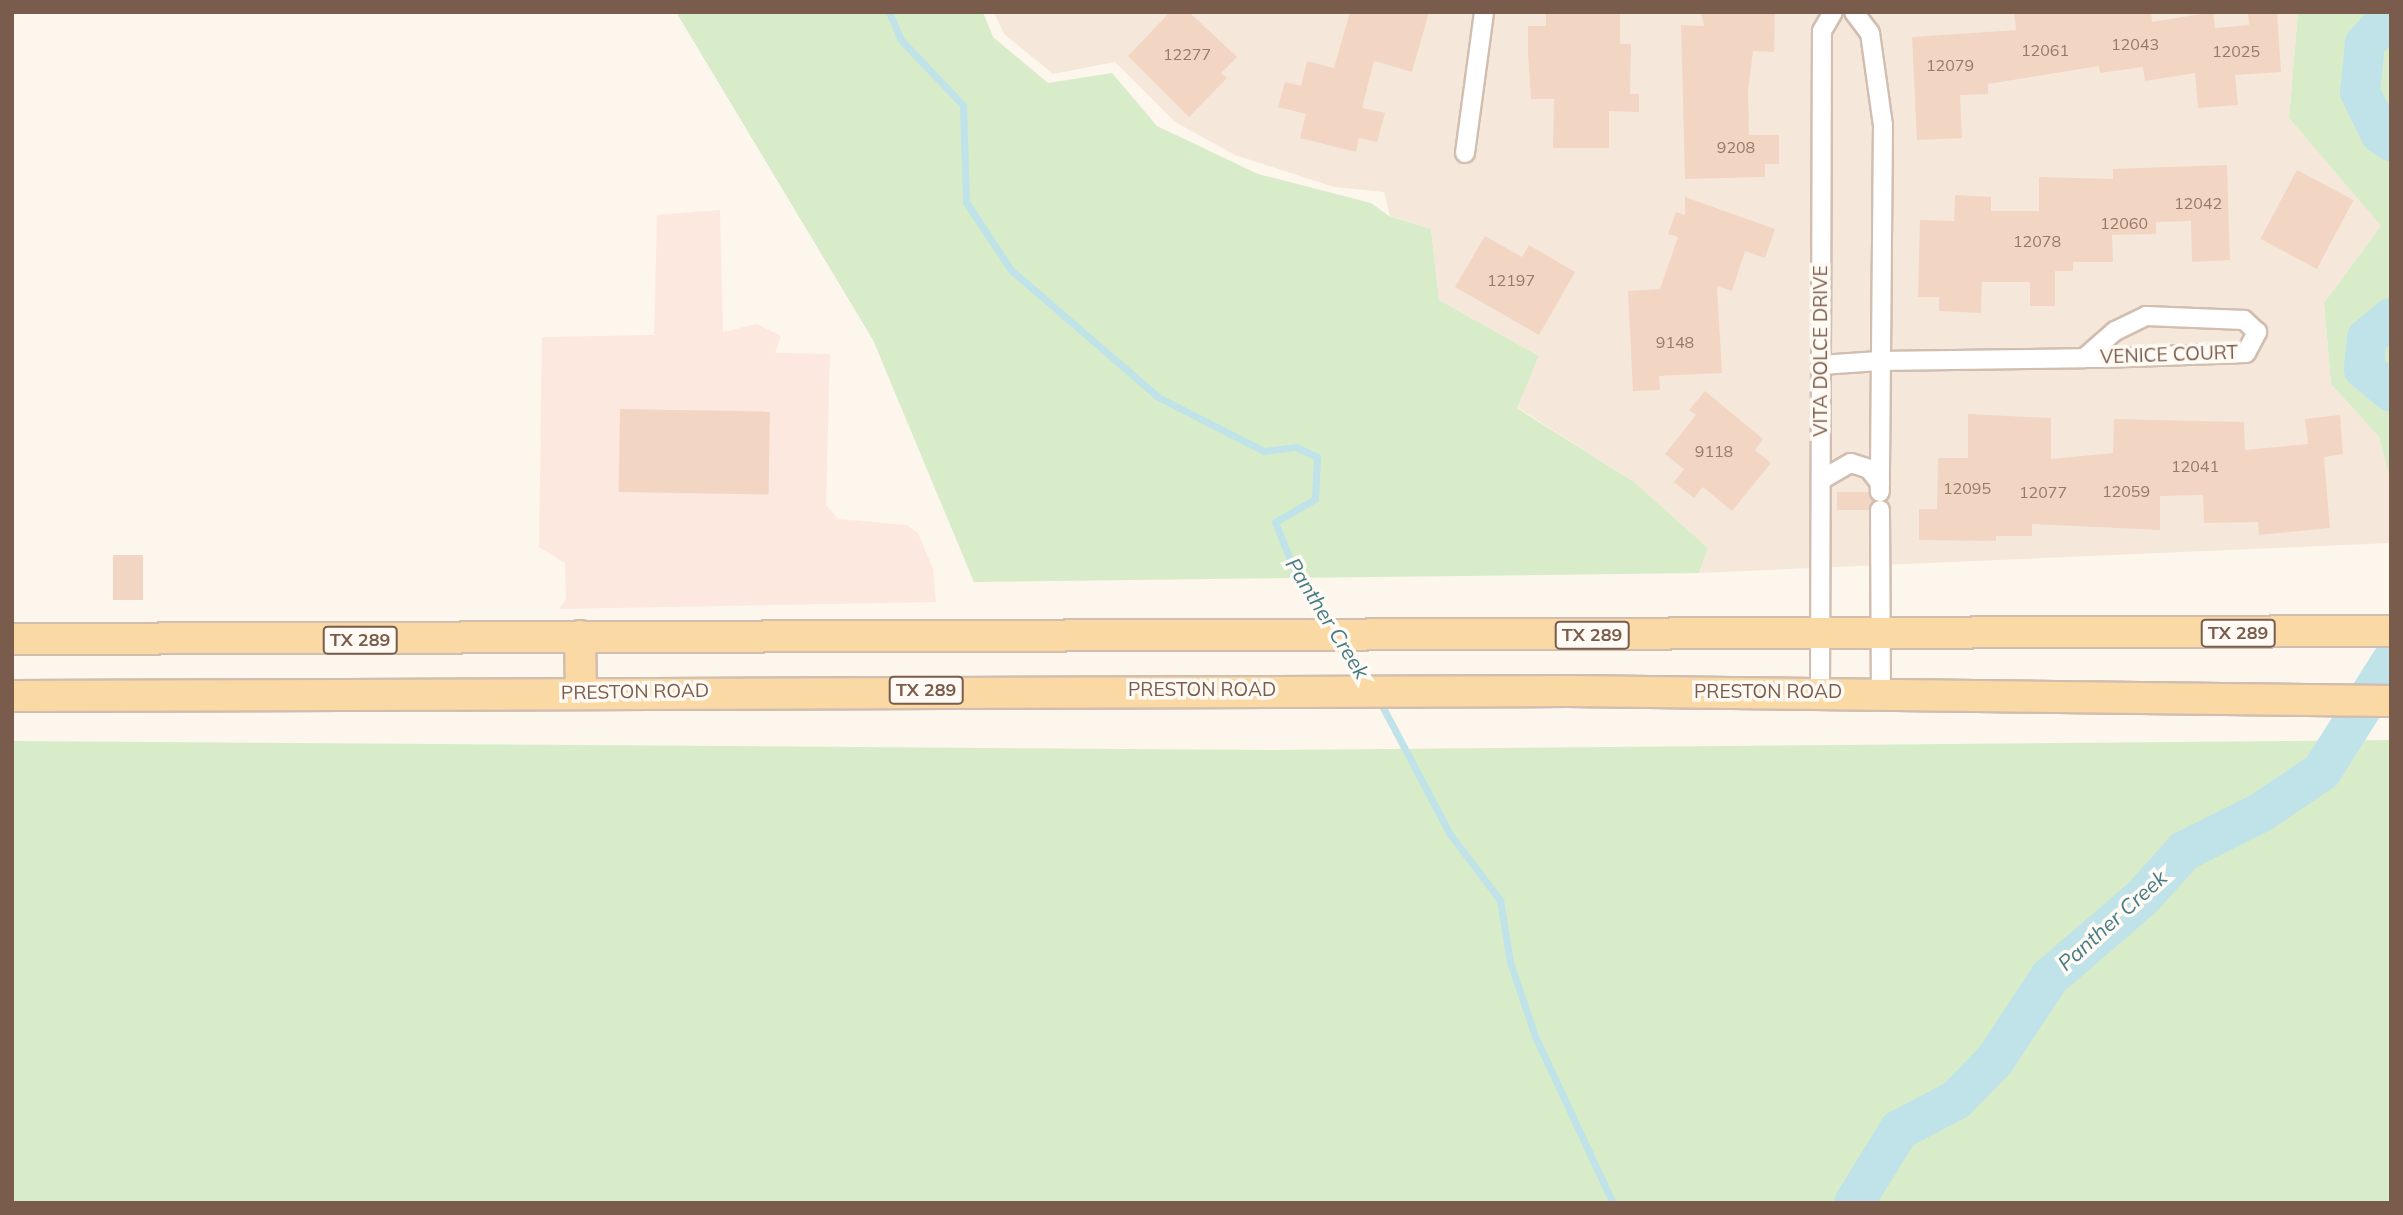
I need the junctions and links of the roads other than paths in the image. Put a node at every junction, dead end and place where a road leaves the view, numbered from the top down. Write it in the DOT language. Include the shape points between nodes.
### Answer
graph roads {
  1 [pos="1484,12"];
  2 [pos="1833,12"];
  3 [pos="1854,12"];
  4 [pos="1465,153"];
  5 [pos="2084,358"];
  6 [pos="1880,361"];
  7 [pos="1821,365"];
  8 [pos="1821,480"];
  9 [pos="1880,495"];
  10 [pos="2391,631"];
  11 [pos="580,636"];
  12 [pos="1820,636"];
  13 [pos="1881,636"];
  14 [pos="12,639"];
  15 [pos="581,693"];
  16 [pos="1820,693"];
  17 [pos="1881,693"];
  18 [pos="12,696"];
  19 [pos="2391,701"];
  1 -- 4 [label="street"];
  2 -- 7 [label="street, VITA DOLCE DRIVE" via="1822,31"];
  3 -- 6 [label="street" via="1870,33 1883,124"];
  5 -- 5 [label="street, VENICE COURT" via="2246,353 2257,332 2244,320 2147,316 2115,331"];
  5 -- 6 [label="street, VENICE COURT"];
  6 -- 7 [label="street, VENICE COURT"];
  6 -- 9 [label="street"];
  7 -- 8 [label="street, VITA DOLCE DRIVE"];
  8 -- 9 [label="street" via="1851,463 1869,469"];
  8 -- 12 [label="street, VITA DOLCE DRIVE"];
  9 -- 13 [label="street"];
  10 -- 13 [label="main road, TX 289"];
  11 -- 12 [label="main road, TX 289"];
  11 -- 14 [label="main road, TX 289"];
  11 -- 15 [label="main road"];
  12 -- 13 [label="main road, TX 289"];
  12 -- 16 [label="street, VITA DOLCE DRIVE"];
  13 -- 17 [label="street"];
  15 -- 16 [label="main road, PRESTON ROAD / TX 289"];
  15 -- 18 [label="main road, PRESTON ROAD / TX 289"];
  16 -- 17 [label="main road, PRESTON ROAD / TX 289"];
  17 -- 19 [label="main road, PRESTON ROAD / TX 289"];
}
